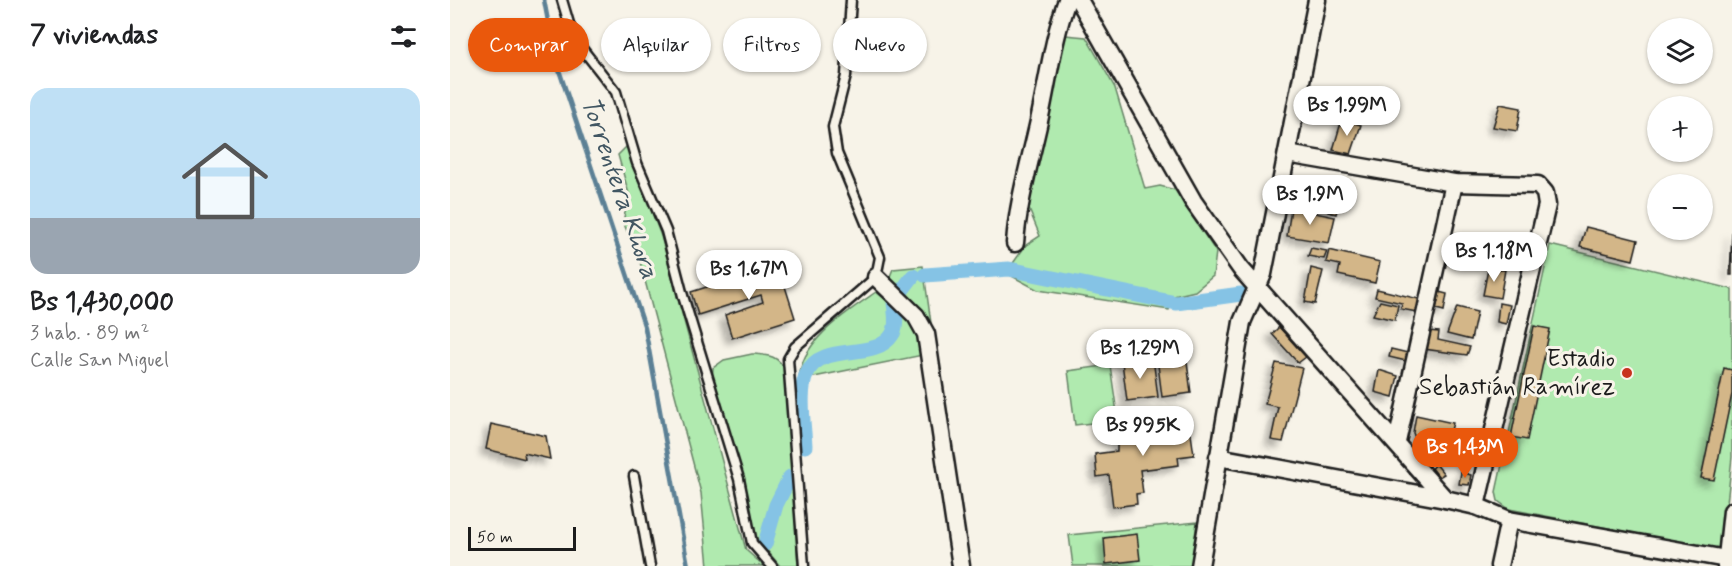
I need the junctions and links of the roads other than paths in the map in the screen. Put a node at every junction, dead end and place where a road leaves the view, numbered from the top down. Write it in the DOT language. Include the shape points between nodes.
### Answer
graph roads {
  1 [pos="562,0"];
  2 [pos="851,0"];
  3 [pos="1067,0"];
  4 [pos="1079,0"];
  5 [pos="1317,0"];
  6 [pos="1287,154"];
  7 [pos="1454,183"];
  8 [pos="1016,243"];
  9 [pos="876,277"];
  10 [pos="1256,288"];
  11 [pos="1397,442"];
  12 [pos="1218,457"];
  13 [pos="634,476"];
  14 [pos="1445,499"];
  15 [pos="1476,506"];
  16 [pos="1732,511"];
  17 [pos="1509,520"];
  18 [pos="1728,561"];
  19 [pos="650,566"];
  20 [pos="772,566"];
  21 [pos="804,566"];
  22 [pos="961,566"];
  23 [pos="1200,566"];
  24 [pos="1499,566"];
  1 -- 20 [label="lane" via="573,37 616,92 637,163 666,231 739,479 752,543"];
  2 -- 9 [label="lane" via="846,76 833,127 837,153 879,251"];
  3 -- 8 [label="street" via="1023,185"];
  4 -- 10 [label="street" via="1193,201"];
  5 -- 6 [label="street"];
  6 -- 7 [label="street"];
  6 -- 10 [label="street" via="1263,274"];
  7 -- 11 [label="street"];
  7 -- 15 [label="street" via="1538,185 1545,193 1546,205"];
  9 -- 21 [label="lane" via="795,347 788,359"];
  9 -- 22 [label="street" via="916,316 926,334"];
  10 -- 11 [label="street"];
  10 -- 12 [label="street" via="1242,322"];
  11 -- 14 [label="street"];
  12 -- 14 [label="street"];
  12 -- 23 [label="street"];
  13 -- 19 [label="lane"];
  14 -- 15 [label="street"];
  15 -- 17 [label="street"];
  16 -- 18 [label="street"];
  17 -- 18 [label="street"];
  17 -- 24 [label="street"];
}
